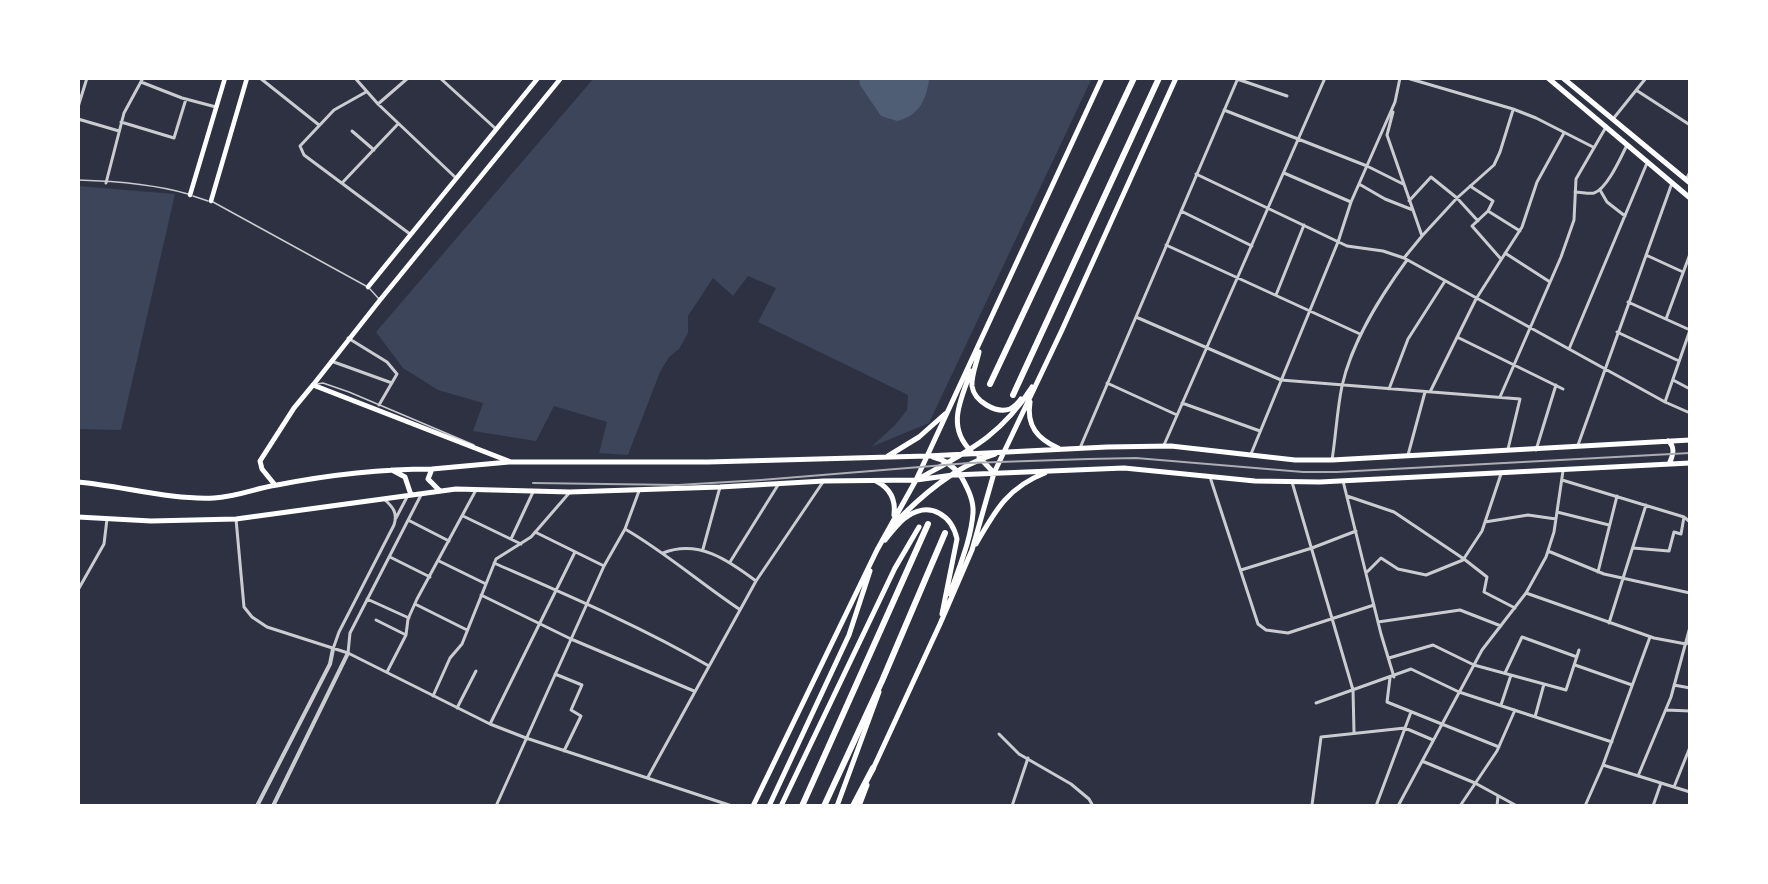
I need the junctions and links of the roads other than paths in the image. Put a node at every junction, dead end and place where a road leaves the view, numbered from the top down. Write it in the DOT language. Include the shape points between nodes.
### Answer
graph roads {
  1 [pos="87,78"];
  2 [pos="225,78"];
  3 [pos="247,78"];
  4 [pos="260,78"];
  5 [pos="355,78"];
  6 [pos="408,78"];
  7 [pos="440,78"];
  8 [pos="538,78"];
  9 [pos="561,78"];
  10 [pos="1102,78"];
  11 [pos="1134,78"];
  12 [pos="1159,78"];
  13 [pos="1176,78"];
  14 [pos="1238,78"];
  15 [pos="1325,78"];
  16 [pos="1400,78"];
  17 [pos="1407,78"];
  18 [pos="1548,78"];
  19 [pos="1563,78"];
  20 [pos="1646,78"];
  21 [pos="142,80"];
  22 [pos="1636,90"];
  23 [pos="366,92"];
  24 [pos="1287,96"];
  25 [pos="186,99"];
  26 [pos="1395,102"];
  27 [pos="378,104"];
  28 [pos="78,107"];
  29 [pos="216,107"];
  30 [pos="1513,109"];
  31 [pos="1224,110"];
  32 [pos="78,119"];
  33 [pos="1613,119"];
  34 [pos="121,122"];
  35 [pos="398,124"];
  36 [pos="320,125"];
  37 [pos="1690,125"];
  38 [pos="1606,127"];
  39 [pos="496,129"];
  40 [pos="119,131"];
  41 [pos="352,131"];
  42 [pos="1564,133"];
  43 [pos="1299,139"];
  44 [pos="1628,145"];
  45 [pos="1593,147"];
  46 [pos="374,150"];
  47 [pos="1647,162"];
  48 [pos="1367,166"];
  49 [pos="1690,172"];
  50 [pos="1284,173"];
  51 [pos="1196,174"];
  52 [pos="456,178"];
  53 [pos="78,180"];
  54 [pos="1688,181"];
  55 [pos="106,183"];
  56 [pos="342,183"];
  57 [pos="1672,183"];
  58 [pos="1359,184"];
  59 [pos="1403,184"];
  60 [pos="1470,186"];
  61 [pos="1600,190"];
  62 [pos="1575,192"];
  63 [pos="190,195"];
  64 [pos="1457,198"];
  65 [pos="1690,198"];
  66 [pos="211,201"];
  67 [pos="1409,201"];
  68 [pos="1351,202"];
  69 [pos="1268,208"];
  70 [pos="1413,210"];
  71 [pos="1181,211"];
  72 [pos="1488,211"];
  73 [pos="1626,217"];
  74 [pos="1478,221"];
  75 [pos="1304,225"];
  76 [pos="1520,231"];
  77 [pos="411,234"];
  78 [pos="1422,236"];
  79 [pos="1338,242"];
  80 [pos="1166,245"];
  81 [pos="1252,246"];
  82 [pos="1505,253"];
  83 [pos="1690,254"];
  84 [pos="1646,255"];
  85 [pos="1406,259"];
  86 [pos="1501,260"];
  87 [pos="1683,272"];
  88 [pos="1239,278"];
  89 [pos="1445,281"];
  90 [pos="1550,282"];
  91 [pos="368,287"];
  92 [pos="1276,295"];
  93 [pos="1476,298"];
  94 [pos="380,300"];
  95 [pos="1628,302"];
  96 [pos="1310,311"];
  97 [pos="1136,316"];
  98 [pos="1666,319"];
  99 [pos="1530,328"];
  100 [pos="1690,330"];
  101 [pos="1617,332"];
  102 [pos="1360,334"];
  103 [pos="1457,337"];
  104 [pos="348,338"];
  105 [pos="982,342"];
  106 [pos="1206,347"];
  107 [pos="1569,350"];
  108 [pos="330,361"];
  109 [pos="1679,361"];
  110 [pos="1514,365"];
  111 [pos="1604,368"];
  112 [pos="1043,370"];
  113 [pos="1281,380"];
  114 [pos="1672,380"];
  115 [pos="392,383"];
  116 [pos="1107,383"];
  117 [pos="990,384"];
  118 [pos="312,385"];
  119 [pos="1342,385"];
  120 [pos="1556,385"];
  121 [pos="1389,389"];
  122 [pos="1563,389"];
  123 [pos="1690,389"];
  124 [pos="1428,392"];
  125 [pos="1013,395"];
  126 [pos="1031,397"];
  127 [pos="1500,397"];
  128 [pos="1665,402"];
  129 [pos="1182,403"];
  130 [pos="379,405"];
  131 [pos="949,411"];
  132 [pos="1690,413"];
  133 [pos="1177,415"];
  134 [pos="1260,431"];
  135 [pos="1690,440"];
  136 [pos="1667,441"];
  137 [pos="1163,447"];
  138 [pos="1577,447"];
  139 [pos="1080,448"];
  140 [pos="1060,449"];
  141 [pos="1536,450"];
  142 [pos="1005,451"];
  143 [pos="1507,451"];
  144 [pos="970,452"];
  145 [pos="1250,455"];
  146 [pos="927,456"];
  147 [pos="1407,456"];
  148 [pos="885,457"];
  149 [pos="981,459"];
  150 [pos="1332,460"];
  151 [pos="510,462"];
  152 [pos="948,463"];
  153 [pos="1690,463"];
  154 [pos="1669,464"];
  155 [pos="390,469"];
  156 [pos="432,469"];
  157 [pos="1563,469"];
  158 [pos="1052,471"];
  159 [pos="1502,472"];
  160 [pos="994,473"];
  161 [pos="957,474"];
  162 [pos="1209,476"];
  163 [pos="916,480"];
  164 [pos="1562,480"];
  165 [pos="824,481"];
  166 [pos="875,481"];
  167 [pos="1343,481"];
  168 [pos="78,482"];
  169 [pos="1292,482"];
  170 [pos="275,485"];
  171 [pos="778,485"];
  172 [pos="720,487"];
  173 [pos="639,489"];
  174 [pos="439,490"];
  175 [pos="476,490"];
  176 [pos="533,491"];
  177 [pos="423,492"];
  178 [pos="570,492"];
  179 [pos="409,495"];
  180 [pos="1347,496"];
  181 [pos="1617,496"];
  182 [pos="384,499"];
  183 [pos="1646,505"];
  184 [pos="1557,512"];
  185 [pos="463,516"];
  186 [pos="78,517"];
  187 [pos="1684,517"];
  188 [pos="396,518"];
  189 [pos="107,519"];
  190 [pos="236,519"];
  191 [pos="1556,519"];
  192 [pos="408,520"];
  193 [pos="894,520"];
  194 [pos="1485,522"];
  195 [pos="1690,522"];
  196 [pos="928,524"];
  197 [pos="1610,525"];
  198 [pos="919,527"];
  199 [pos="625,528"];
  200 [pos="1356,531"];
  201 [pos="535,532"];
  202 [pos="945,533"];
  203 [pos="511,539"];
  204 [pos="449,542"];
  205 [pos="521,544"];
  206 [pos="1312,548"];
  207 [pos="1633,548"];
  208 [pos="703,549"];
  209 [pos="877,550"];
  210 [pos="972,550"];
  211 [pos="1548,551"];
  212 [pos="575,552"];
  213 [pos="663,553"];
  214 [pos="390,557"];
  215 [pos="1464,560"];
  216 [pos="439,561"];
  217 [pos="730,562"];
  218 [pos="494,563"];
  219 [pos="604,566"];
  220 [pos="1240,570"];
  221 [pos="1598,572"];
  222 [pos="1366,573"];
  223 [pos="430,577"];
  224 [pos="1624,578"];
  225 [pos="756,581"];
  226 [pos="486,584"];
  227 [pos="78,590"];
  228 [pos="556,590"];
  229 [pos="1526,593"];
  230 [pos="1690,593"];
  231 [pos="481,595"];
  232 [pos="367,599"];
  233 [pos="415,604"];
  234 [pos="587,604"];
  235 [pos="1374,605"];
  236 [pos="1515,608"];
  237 [pos="739,609"];
  238 [pos="409,618"];
  239 [pos="1332,618"];
  240 [pos="376,620"];
  241 [pos="1378,622"];
  242 [pos="1609,623"];
  243 [pos="540,624"];
  244 [pos="940,624"];
  245 [pos="1501,626"];
  246 [pos="1690,627"];
  247 [pos="467,631"];
  248 [pos="406,635"];
  249 [pos="1650,637"];
  250 [pos="571,639"];
  251 [pos="1690,641"];
  252 [pos="1686,644"];
  253 [pos="333,649"];
  254 [pos="1578,650"];
  255 [pos="348,653"];
  256 [pos="1577,657"];
  257 [pos="1389,658"];
  258 [pos="1474,664"];
  259 [pos="1575,665"];
  260 [pos="709,666"];
  261 [pos="476,671"];
  262 [pos="387,672"];
  263 [pos="1505,673"];
  264 [pos="555,674"];
  265 [pos="1511,675"];
  266 [pos="1392,677"];
  267 [pos="882,681"];
  268 [pos="1544,684"];
  269 [pos="1632,684"];
  270 [pos="1674,686"];
  271 [pos="1690,688"];
  272 [pos="1353,690"];
  273 [pos="694,691"];
  274 [pos="1459,692"];
  275 [pos="434,696"];
  276 [pos="1316,703"];
  277 [pos="1501,705"];
  278 [pos="457,708"];
  279 [pos="1515,710"];
  280 [pos="1666,710"];
  281 [pos="1690,711"];
  282 [pos="1411,712"];
  283 [pos="1535,717"];
  284 [pos="490,724"];
  285 [pos="1442,724"];
  286 [pos="1405,728"];
  287 [pos="1353,732"];
  288 [pos="999,734"];
  289 [pos="526,738"];
  290 [pos="1433,740"];
  291 [pos="1612,742"];
  292 [pos="1499,747"];
  293 [pos="1690,747"];
  294 [pos="564,751"];
  295 [pos="1028,758"];
  296 [pos="1422,761"];
  297 [pos="1603,765"];
  298 [pos="873,768"];
  299 [pos="1638,776"];
  300 [pos="648,777"];
  301 [pos="1475,783"];
  302 [pos="1661,783"];
  303 [pos="1674,787"];
  304 [pos="1690,792"];
  305 [pos="1498,796"];
  306 [pos="1089,799"];
  307 [pos="1400,805"];
  308 [pos="257,806"];
  309 [pos="273,806"];
  310 [pos="496,806"];
  311 [pos="732,806"];
  312 [pos="753,806"];
  313 [pos="769,806"];
  314 [pos="781,806"];
  315 [pos="802,806"];
  316 [pos="824,806"];
  317 [pos="837,806"];
  318 [pos="853,806"];
  319 [pos="859,806"];
  320 [pos="1012,806"];
  321 [pos="1088,806"];
  322 [pos="1093,806"];
  323 [pos="1317,806"];
  324 [pos="1376,806"];
  325 [pos="1460,806"];
  326 [pos="1497,806"];
  327 [pos="1517,806"];
  328 [pos="1585,806"];
  329 [pos="1653,806"];
  1 -- 28 [label="street"];
  2 -- 29 [label="main road"];
  3 -- 66 [label="main road"];
  4 -- 36 [label="street"];
  5 -- 23 [label="street"];
  6 -- 27 [label="street"];
  7 -- 39 [label="street"];
  8 -- 39 [label="main road"];
  9 -- 94 [label="main road"];
  10 -- 105 [label="main road"];
  11 -- 117 [label="highway"];
  12 -- 125 [label="highway"];
  13 -- 112 [label="main road"];
  14 -- 24 [label="street"];
  14 -- 31 [label="street"];
  15 -- 43 [label="street"];
  16 -- 26 [label="street"];
  17 -- 30 [label="street"];
  18 -- 38 [label="main road"];
  19 -- 33 [label="main road"];
  20 -- 22 [label="street"];
  21 -- 25 [label="street"];
  21 -- 34 [label="street"];
  22 -- 33 [label="street"];
  22 -- 37 [label="street"];
  23 -- 27 [label="street"];
  23 -- 36 [label="street" via="334,110"];
  25 -- 29 [label="street"];
  25 -- 34 [label="street" via="174,138"];
  26 -- 48 [label="street"];
  26 -- 59 [label="street" via="1388,135"];
  27 -- 35 [label="street"];
  29 -- 63 [label="main road"];
  30 -- 42 [label="street"];
  30 -- 60 [label="street" via="1494,165"];
  31 -- 43 [label="street"];
  31 -- 51 [label="street"];
  32 -- 40 [label="street"];
  33 -- 54 [label="main road"];
  34 -- 40 [label="street"];
  35 -- 46 [label="street"];
  35 -- 52 [label="street"];
  36 -- 56 [label="street" via="300,146 304,155"];
  38 -- 44 [label="main road"];
  38 -- 45 [label="street"];
  39 -- 52 [label="main road"];
  40 -- 55 [label="street"];
  41 -- 46 [label="street"];
  42 -- 45 [label="street"];
  42 -- 76 [label="street" via="1537,182"];
  43 -- 48 [label="street"];
  43 -- 50 [label="street"];
  44 -- 47 [label="main road"];
  44 -- 61 [label="street"];
  45 -- 62 [label="street" via="1576,179"];
  46 -- 56 [label="street"];
  47 -- 57 [label="main road"];
  47 -- 73 [label="street"];
  48 -- 58 [label="street"];
  48 -- 59 [label="street"];
  49 -- 54 [label="street"];
  50 -- 68 [label="street"];
  50 -- 69 [label="street"];
  51 -- 69 [label="street"];
  51 -- 71 [label="street"];
  52 -- 77 [label="main road"];
  53 -- 55 [label="lane"];
  55 -- 63 [label="lane"];
  56 -- 77 [label="street"];
  57 -- 65 [label="main road"];
  57 -- 84 [label="street"];
  58 -- 68 [label="street"];
  58 -- 70 [label="street"];
  59 -- 67 [label="street"];
  60 -- 64 [label="street"];
  60 -- 72 [label="street" via="1493,201"];
  61 -- 62 [label="street"];
  61 -- 73 [label="street" via="1607,202"];
  62 -- 90 [label="street" via="1575,220"];
  63 -- 66 [label="lane"];
  64 -- 67 [label="street" via="1431,177"];
  64 -- 74 [label="street"];
  64 -- 78 [label="street"];
  66 -- 91 [label="lane"];
  67 -- 70 [label="street"];
  68 -- 79 [label="street"];
  69 -- 75 [label="street"];
  69 -- 81 [label="street"];
  70 -- 78 [label="street"];
  71 -- 80 [label="street"];
  71 -- 81 [label="street"];
  72 -- 74 [label="street"];
  72 -- 76 [label="street"];
  73 -- 107 [label="street"];
  74 -- 86 [label="street" via="1472,226"];
  75 -- 79 [label="street"];
  75 -- 92 [label="street"];
  76 -- 82 [label="street"];
  77 -- 91 [label="main road"];
  78 -- 85 [label="street"];
  79 -- 85 [label="street"];
  79 -- 96 [label="street"];
  80 -- 88 [label="street"];
  80 -- 97 [label="street"];
  81 -- 88 [label="street"];
  82 -- 86 [label="street"];
  82 -- 90 [label="street"];
  83 -- 87 [label="street"];
  84 -- 87 [label="street"];
  84 -- 95 [label="street"];
  85 -- 89 [label="street"];
  85 -- 102 [label="street"];
  86 -- 93 [label="street"];
  87 -- 98 [label="street"];
  88 -- 92 [label="street"];
  88 -- 106 [label="street"];
  89 -- 93 [label="street"];
  89 -- 121 [label="street" via="1408,339"];
  90 -- 99 [label="street"];
  91 -- 94 [label="lane"];
  92 -- 96 [label="street"];
  93 -- 99 [label="street"];
  93 -- 103 [label="street"];
  94 -- 104 [label="main road"];
  95 -- 98 [label="street"];
  95 -- 101 [label="street"];
  96 -- 102 [label="street"];
  96 -- 113 [label="street"];
  97 -- 106 [label="street"];
  97 -- 116 [label="street"];
  98 -- 100 [label="street"];
  99 -- 107 [label="street"];
  99 -- 110 [label="street"];
  100 -- 109 [label="street"];
  101 -- 109 [label="street"];
  101 -- 111 [label="street"];
  102 -- 119 [label="street"];
  103 -- 110 [label="street"];
  103 -- 124 [label="street"];
  104 -- 108 [label="main road"];
  104 -- 115 [label="street" via="387,362 397,374"];
  105 -- 112 [label="main road" via="972,385 976,396 988,406 1011,409"];
  105 -- 131 [label="main road"];
  105 -- 144 [label="main road" via="956,416 962,442"];
  106 -- 113 [label="street"];
  106 -- 129 [label="street"];
  107 -- 111 [label="street"];
  108 -- 115 [label="street"];
  108 -- 118 [label="main road"];
  109 -- 114 [label="street"];
  110 -- 120 [label="street"];
  110 -- 127 [label="street"];
  111 -- 128 [label="street"];
  111 -- 138 [label="street"];
  112 -- 126 [label="main road"];
  112 -- 144 [label="main road" via="1005,423"];
  113 -- 119 [label="street"];
  113 -- 134 [label="street"];
  114 -- 123 [label="street"];
  114 -- 128 [label="street"];
  115 -- 130 [label="street"];
  116 -- 133 [label="street"];
  116 -- 139 [label="street"];
  118 -- 130 [label="lane" via="323,383"];
  118 -- 151 [label="main road"];
  118 -- 170 [label="main road" via="260,461"];
  119 -- 121 [label="street"];
  119 -- 150 [label="street"];
  120 -- 122 [label="street"];
  120 -- 141 [label="street"];
  121 -- 124 [label="street"];
  124 -- 127 [label="street"];
  124 -- 147 [label="street"];
  126 -- 140 [label="main road" via="1032,427 1040,438"];
  126 -- 142 [label="main road"];
  127 -- 143 [label="street" via="1520,399"];
  128 -- 132 [label="street"];
  129 -- 133 [label="street"];
  129 -- 134 [label="street"];
  130 -- 151 [label="lane"];
  131 -- 146 [label="main road"];
  131 -- 148 [label="main road" via="919,438"];
  133 -- 137 [label="street"];
  134 -- 145 [label="street"];
  135 -- 136 [label="main road"];
  136 -- 138 [label="main road"];
  136 -- 154 [label="main road" via="1673,449"];
  137 -- 139 [label="main road"];
  137 -- 145 [label="main road"];
  138 -- 141 [label="main road"];
  139 -- 140 [label="main road"];
  140 -- 142 [label="main road"];
  141 -- 143 [label="main road"];
  142 -- 144 [label="main road"];
  142 -- 149 [label="main road"];
  142 -- 160 [label="main road"];
  143 -- 147 [label="main road"];
  144 -- 146 [label="main road"];
  144 -- 149 [label="main road"];
  144 -- 152 [label="main road"];
  145 -- 150 [label="main road"];
  146 -- 148 [label="main road"];
  146 -- 152 [label="main road"];
  146 -- 163 [label="main road"];
  147 -- 150 [label="main road"];
  148 -- 151 [label="main road"];
  149 -- 160 [label="main road"];
  149 -- 161 [label="main road"];
  151 -- 156 [label="main road"];
  152 -- 161 [label="main road"];
  152 -- 163 [label="main road"];
  153 -- 154 [label="main road"];
  154 -- 157 [label="main road"];
  155 -- 156 [label="main road"];
  155 -- 170 [label="main road"];
  155 -- 179 [label="main road" via="405,477"];
  156 -- 174 [label="main road" via="429,479"];
  157 -- 159 [label="main road"];
  157 -- 164 [label="street"];
  158 -- 160 [label="main road"];
  158 -- 162 [label="main road" via="1124,468"];
  158 -- 210 [label="main road" via="1020,484 1009,494"];
  159 -- 167 [label="main road"];
  159 -- 194 [label="street"];
  160 -- 161 [label="main road"];
  160 -- 210 [label="main road"];
  161 -- 163 [label="main road"];
  161 -- 209 [label="main road" via="924,495 893,525"];
  161 -- 244 [label="main road" via="969,490 973,513"];
  162 -- 169 [label="main road"];
  162 -- 220 [label="street"];
  163 -- 166 [label="main road"];
  163 -- 193 [label="main road"];
  164 -- 181 [label="street"];
  164 -- 184 [label="street"];
  165 -- 166 [label="main road"];
  165 -- 171 [label="main road"];
  165 -- 225 [label="street"];
  166 -- 193 [label="main road" via="891,493"];
  167 -- 169 [label="main road"];
  167 -- 180 [label="street"];
  168 -- 170 [label="main road" via="181,497 216,498"];
  169 -- 206 [label="street"];
  171 -- 172 [label="main road"];
  171 -- 217 [label="street"];
  172 -- 173 [label="main road"];
  172 -- 208 [label="street"];
  173 -- 178 [label="main road"];
  173 -- 199 [label="street"];
  174 -- 175 [label="main road"];
  174 -- 177 [label="main road"];
  175 -- 176 [label="main road"];
  175 -- 185 [label="street"];
  176 -- 178 [label="main road"];
  176 -- 203 [label="street"];
  177 -- 179 [label="main road"];
  177 -- 192 [label="street"];
  178 -- 201 [label="street"];
  179 -- 182 [label="main road"];
  179 -- 188 [label="street"];
  180 -- 200 [label="street"];
  180 -- 215 [label="street" via="1394,512"];
  181 -- 183 [label="street"];
  181 -- 197 [label="street"];
  182 -- 188 [label="street" via="395,509"];
  182 -- 190 [label="main road"];
  183 -- 187 [label="street"];
  183 -- 207 [label="street"];
  184 -- 191 [label="street"];
  184 -- 197 [label="street"];
  185 -- 203 [label="street"];
  185 -- 204 [label="street"];
  186 -- 189 [label="main road"];
  187 -- 195 [label="street"];
  187 -- 207 [label="street" via="1681,534 1674,532 1669,551"];
  188 -- 253 [label="street"];
  189 -- 190 [label="main road"];
  189 -- 227 [label="street" via="104,544"];
  190 -- 253 [label="street" via="244,607 252,618 267,627"];
  191 -- 194 [label="street" via="1528,515"];
  191 -- 211 [label="street"];
  192 -- 204 [label="street"];
  192 -- 214 [label="street"];
  193 -- 209 [label="main road"];
  194 -- 215 [label="street"];
  196 -- 315 [label="highway"];
  197 -- 221 [label="street"];
  198 -- 314 [label="main road" via="894,568"];
  199 -- 213 [label="street"];
  199 -- 219 [label="street"];
  200 -- 206 [label="street"];
  200 -- 222 [label="street"];
  201 -- 205 [label="street"];
  201 -- 212 [label="street"];
  202 -- 267 [label="highway"];
  203 -- 205 [label="street"];
  204 -- 216 [label="street"];
  205 -- 218 [label="street"];
  206 -- 220 [label="street"];
  206 -- 239 [label="street"];
  207 -- 224 [label="street"];
  208 -- 213 [label="street" via="675,548"];
  208 -- 217 [label="street"];
  209 -- 244 [label="main road" via="908,516 931,510 950,520 957,539"];
  209 -- 312 [label="main road"];
  209 -- 313 [label="main road" via="849,635"];
  210 -- 244 [label="main road"];
  211 -- 221 [label="street"];
  211 -- 229 [label="street"];
  212 -- 219 [label="street"];
  212 -- 228 [label="street"];
  213 -- 237 [label="street"];
  214 -- 223 [label="street"];
  214 -- 232 [label="street"];
  215 -- 222 [label="street" via="1426,575 1398,569 1381,558"];
  215 -- 236 [label="street" via="1487,577 1484,592"];
  216 -- 223 [label="street"];
  216 -- 226 [label="street"];
  217 -- 225 [label="street"];
  218 -- 226 [label="street"];
  218 -- 228 [label="street"];
  219 -- 234 [label="street"];
  220 -- 239 [label="street" via="1258,624 1266,630 1288,633"];
  221 -- 224 [label="street"];
  222 -- 235 [label="street"];
  223 -- 233 [label="street"];
  224 -- 230 [label="street"];
  224 -- 242 [label="street"];
  225 -- 237 [label="street"];
  226 -- 231 [label="street"];
  228 -- 234 [label="street"];
  228 -- 243 [label="street"];
  229 -- 236 [label="street"];
  229 -- 242 [label="street"];
  231 -- 243 [label="street"];
  231 -- 247 [label="street"];
  232 -- 238 [label="street"];
  232 -- 255 [label="street" via="350,633"];
  233 -- 238 [label="street"];
  233 -- 247 [label="street"];
  234 -- 250 [label="street"];
  234 -- 260 [label="street"];
  235 -- 239 [label="street"];
  235 -- 241 [label="street"];
  236 -- 245 [label="street"];
  237 -- 260 [label="street"];
  238 -- 248 [label="street"];
  239 -- 272 [label="street"];
  240 -- 248 [label="street"];
  241 -- 245 [label="street" via="1460,610"];
  241 -- 257 [label="street"];
  242 -- 249 [label="street"];
  243 -- 250 [label="street"];
  243 -- 284 [label="street"];
  244 -- 298 [label="main road"];
  245 -- 258 [label="street"];
  246 -- 252 [label="street"];
  247 -- 275 [label="street"];
  248 -- 262 [label="street"];
  249 -- 252 [label="street"];
  249 -- 269 [label="street"];
  250 -- 264 [label="street"];
  250 -- 273 [label="street"];
  251 -- 252 [label="street"];
  252 -- 270 [label="street"];
  253 -- 255 [label="street"];
  253 -- 308 [label="street" via="330,664"];
  254 -- 256 [label="street"];
  255 -- 262 [label="street"];
  255 -- 309 [label="street"];
  256 -- 259 [label="street"];
  256 -- 263 [label="street" via="1522,637"];
  257 -- 258 [label="street" via="1433,645"];
  257 -- 266 [label="street"];
  258 -- 263 [label="street"];
  258 -- 274 [label="street"];
  259 -- 268 [label="street" via="1566,690"];
  259 -- 269 [label="street"];
  260 -- 273 [label="street"];
  261 -- 278 [label="street"];
  262 -- 275 [label="street"];
  263 -- 265 [label="street"];
  264 -- 289 [label="street"];
  264 -- 294 [label="street" via="582,685 571,710 581,716"];
  265 -- 268 [label="street"];
  265 -- 277 [label="street"];
  266 -- 272 [label="street"];
  266 -- 274 [label="street" via="1411,669"];
  266 -- 282 [label="street" via="1387,702"];
  267 -- 316 [label="highway"];
  267 -- 317 [label="main road"];
  268 -- 283 [label="street"];
  269 -- 291 [label="street"];
  270 -- 271 [label="street"];
  270 -- 280 [label="street"];
  272 -- 276 [label="street"];
  272 -- 287 [label="street"];
  273 -- 300 [label="street"];
  274 -- 277 [label="street"];
  274 -- 285 [label="street"];
  275 -- 278 [label="street"];
  277 -- 279 [label="street"];
  278 -- 284 [label="street"];
  279 -- 283 [label="street"];
  279 -- 292 [label="street"];
  280 -- 281 [label="street"];
  280 -- 299 [label="street"];
  282 -- 285 [label="street"];
  282 -- 286 [label="street"];
  283 -- 291 [label="street"];
  284 -- 289 [label="street"];
  285 -- 290 [label="street"];
  285 -- 292 [label="street"];
  286 -- 287 [label="street"];
  286 -- 290 [label="street"];
  286 -- 324 [label="street"];
  287 -- 323 [label="street" via="1321,737 1312,792 1312,804"];
  288 -- 295 [label="street"];
  289 -- 294 [label="street"];
  289 -- 310 [label="street"];
  290 -- 296 [label="street"];
  291 -- 297 [label="street"];
  292 -- 301 [label="street"];
  293 -- 303 [label="street"];
  294 -- 300 [label="street"];
  295 -- 306 [label="street"];
  295 -- 320 [label="street"];
  296 -- 301 [label="street"];
  296 -- 307 [label="street"];
  297 -- 299 [label="street"];
  297 -- 328 [label="street"];
  298 -- 318 [label="highway"];
  298 -- 319 [label="main road"];
  299 -- 302 [label="street"];
  300 -- 311 [label="street"];
  301 -- 305 [label="street"];
  301 -- 325 [label="street"];
  302 -- 303 [label="street"];
  302 -- 329 [label="street"];
  303 -- 304 [label="street"];
  305 -- 326 [label="street"];
  305 -- 327 [label="street"];
  306 -- 321 [label="street"];
  306 -- 322 [label="street"];
}
